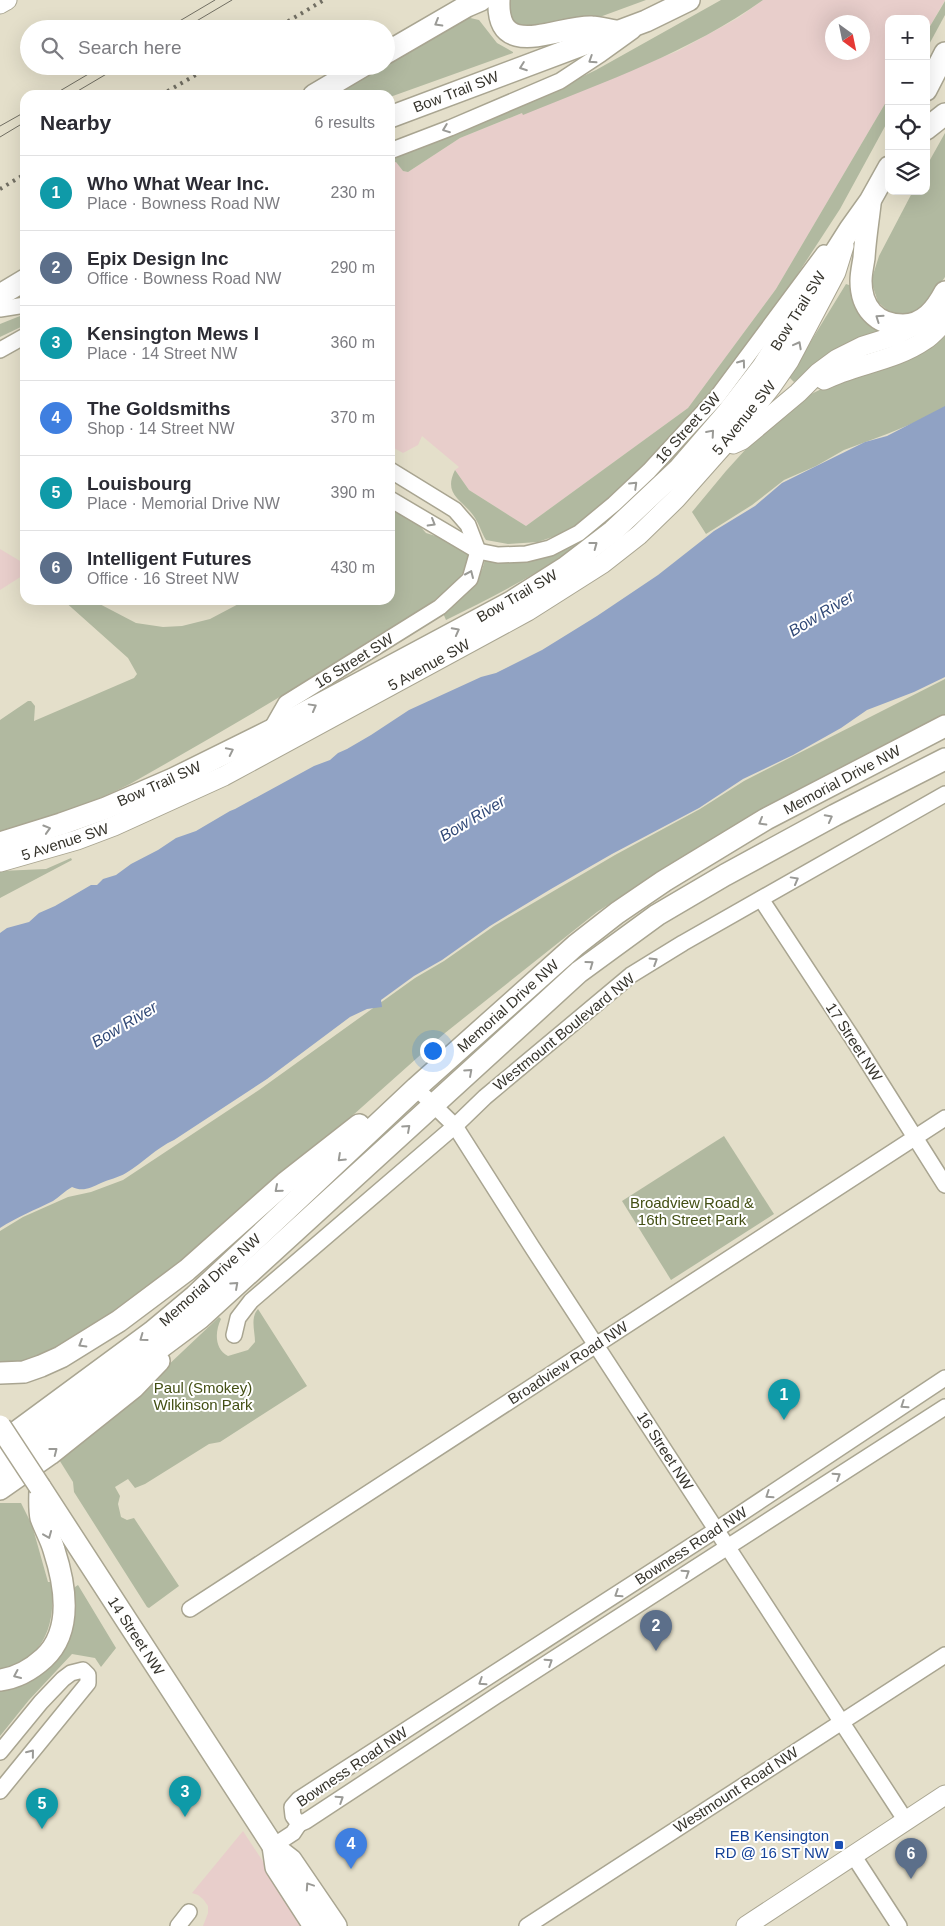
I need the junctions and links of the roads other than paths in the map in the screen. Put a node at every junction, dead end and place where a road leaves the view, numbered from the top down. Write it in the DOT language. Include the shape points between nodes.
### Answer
graph roads {
  1 [pos="7,0"];
  2 [pos="481,0"];
  3 [pos="499,0"];
  4 [pos="689,0"];
  5 [pos="0,4"];
  6 [pos="646,21"];
  7 [pos="618,32"];
  8 [pos="395,48"];
  9 [pos="945,52"];
  10 [pos="348,75"];
  11 [pos="930,82"];
  12 [pos="322,90"];
  13 [pos="945,114"];
  14 [pos="395,115"];
  15 [pos="930,126"];
  16 [pos="395,149"];
  17 [pos="885,174"];
  18 [pos="870,201"];
  19 [pos="850,229"];
  20 [pos="20,283"];
  21 [pos="945,292"];
  22 [pos="0,295"];
  23 [pos="20,305"];
  24 [pos="0,309"];
  25 [pos="922,321"];
  26 [pos="945,321"];
  27 [pos="20,339"];
  28 [pos="0,350"];
  29 [pos="798,393"];
  30 [pos="716,453"];
  31 [pos="395,473"];
  32 [pos="395,502"];
  33 [pos="478,551"];
  34 [pos="945,726"];
  35 [pos="270,731"];
  36 [pos="945,759"];
  37 [pos="945,794"];
  38 [pos="0,842"];
  39 [pos="0,862"];
  40 [pos="761,899"];
  41 [pos="409,1094"];
  42 [pos="433,1104"];
  43 [pos="945,1118"];
  44 [pos="455,1126"];
  45 [pos="915,1137"];
  46 [pos="945,1185"];
  47 [pos="200,1318"];
  48 [pos="234,1334"];
  49 [pos="596,1345"];
  50 [pos="0,1373"];
  51 [pos="945,1378"];
  52 [pos="945,1407"];
  53 [pos="0,1426"];
  54 [pos="0,1444"];
  55 [pos="0,1467"];
  56 [pos="40,1487"];
  57 [pos="0,1489"];
  58 [pos="716,1530"];
  59 [pos="727,1547"];
  60 [pos="190,1609"];
  61 [pos="945,1655"];
  62 [pos="0,1680"];
  63 [pos="841,1722"];
  64 [pos="0,1752"];
  65 [pos="0,1791"];
  66 [pos="945,1795"];
  67 [pos="906,1821"];
  68 [pos="299,1824"];
  69 [pos="273,1846"];
  70 [pos="854,1855"];
  71 [pos="189,1912"];
  72 [pos="178,1926"];
  73 [pos="314,1926"];
  74 [pos="336,1926"];
  75 [pos="527,1926"];
  76 [pos="746,1926"];
  77 [pos="899,1926"];
  1 -- 5 [label="street"];
  2 -- 8 [label="main road, one-way"];
  3 -- 7 [label="main road" via="498,14 502,24 511,33 522,36 592,27"];
  4 -- 6 [label="main road, Bow Trail SW"];
  6 -- 7 [label="main road, Bow Trail SW"];
  6 -- 16 [label="street, one-way" via="560,81"];
  7 -- 14 [label="main road, Bow Trail SW, one-way"];
  9 -- 11 [label="main road"];
  10 -- 12 [label="main road"];
  13 -- 15 [label="main road"];
  17 -- 18 [label="main road, Bow Trail SW"];
  18 -- 19 [label="main road, Bow Trail SW"];
  25 -- 18 [label="main road, one-way" via="910,325 889,325 873,315 864,302 861,281"];
  30 -- 19 [label="street, 5 Avenue SW, one-way" via="790,361 836,272"];
  33 -- 19 [label="street, 16 Street SW, one-way" via="498,555 526,554 550,548 579,533 614,504 717,397 829,246"];
  35 -- 19 [label="main road, Bow Trail SW, one-way" via="511,602 613,532 678,470 728,412 762,368"];
  20 -- 22 [label="main road"];
  21 -- 25 [label="main road" via="938,305"];
  23 -- 24 [label="street"];
  25 -- 29 [label="street" via="837,360"];
  26 -- 29 [label="street" via="926,340 894,356 843,370"];
  27 -- 28 [label="street"];
  29 -- 30 [label="street" via="742,440"];
  30 -- 39 [label="street, 5 Avenue SW" via="639,535 602,564 528,611 215,780 114,826"];
  31 -- 33 [label="street" via="455,510 468,525"];
  32 -- 33 [label="street, 16 Street SW, one-way"];
  35 -- 33 [label="street, 16 Street SW, one-way" via="286,703 440,607 470,579"];
  34 -- 41 [label="main road, Memorial Drive NW, one-way" via="766,819 624,908 576,945"];
  38 -- 35 [label="main road, Bow Trail SW, one-way" via="106,808"];
  42 -- 36 [label="main road, Memorial Drive NW, one-way" via="579,972 657,915 835,815"];
  40 -- 37 [label="street, Westmount Boulevard NW, one-way"];
  44 -- 40 [label="street, Westmount Boulevard NW, one-way" via="631,975"];
  40 -- 45 [label="street, 17 Street NW"];
  41 -- 42 [label="street, 16 Street NW"];
  41 -- 50 [label="main road, one-way" via="377,1110 285,1183 187,1270 119,1321 41,1366 24,1372"];
  41 -- 54 [label="main road, Memorial Drive NW, one-way" via="195,1296 152,1332"];
  42 -- 44 [label="street, 16 Street NW"];
  47 -- 42 [label="main road, Memorial Drive NW, one-way"];
  43 -- 45 [label="street, Broadview Road NW"];
  44 -- 48 [label="street, Westmount Boulevard NW" via="251,1301 238,1318"];
  44 -- 49 [label="street, 16 Street NW"];
  45 -- 46 [label="street, 17 Street NW"];
  45 -- 49 [label="street, Broadview Road NW"];
  47 -- 55 [label="main road, Memorial Drive NW"];
  57 -- 47 [label="main road, one-way" via="134,1387"];
  49 -- 58 [label="street, 16 Street NW"];
  49 -- 60 [label="street, Broadview Road NW"];
  51 -- 58 [label="street, Bowness Road NW, one-way"];
  59 -- 52 [label="street, Bowness Road NW, one-way"];
  53 -- 56 [label="main road, 14 Street NW, bridge"];
  56 -- 62 [label="main road, one-way" via="41,1517 54,1548 63,1584 62,1618 56,1641 47,1655 24,1672"];
  56 -- 69 [label="main road, 14 Street NW"];
  58 -- 59 [label="street, 16 Street NW"];
  58 -- 68 [label="street, Bowness Road NW, one-way" via="298,1799 292,1807 293,1816"];
  59 -- 63 [label="street, 16 Street NW"];
  68 -- 59 [label="street, Bowness Road NW, one-way"];
  61 -- 63 [label="street, Westmount Road NW"];
  63 -- 67 [label="street, 16 Street NW"];
  63 -- 75 [label="street, Westmount Road NW"];
  65 -- 64 [label="street, one-way" via="88,1683 88,1675 83,1670 63,1679"];
  66 -- 67 [label="street"];
  67 -- 70 [label="street"];
  68 -- 69 [label="street" via="293,1834"];
  69 -- 73 [label="main road, 14 Street NW" via="276,1867"];
  74 -- 69 [label="main road, 14 Street NW, one-way" via="292,1860"];
  70 -- 76 [label="street"];
  70 -- 77 [label="street"];
  71 -- 72 [label="street"];
}
